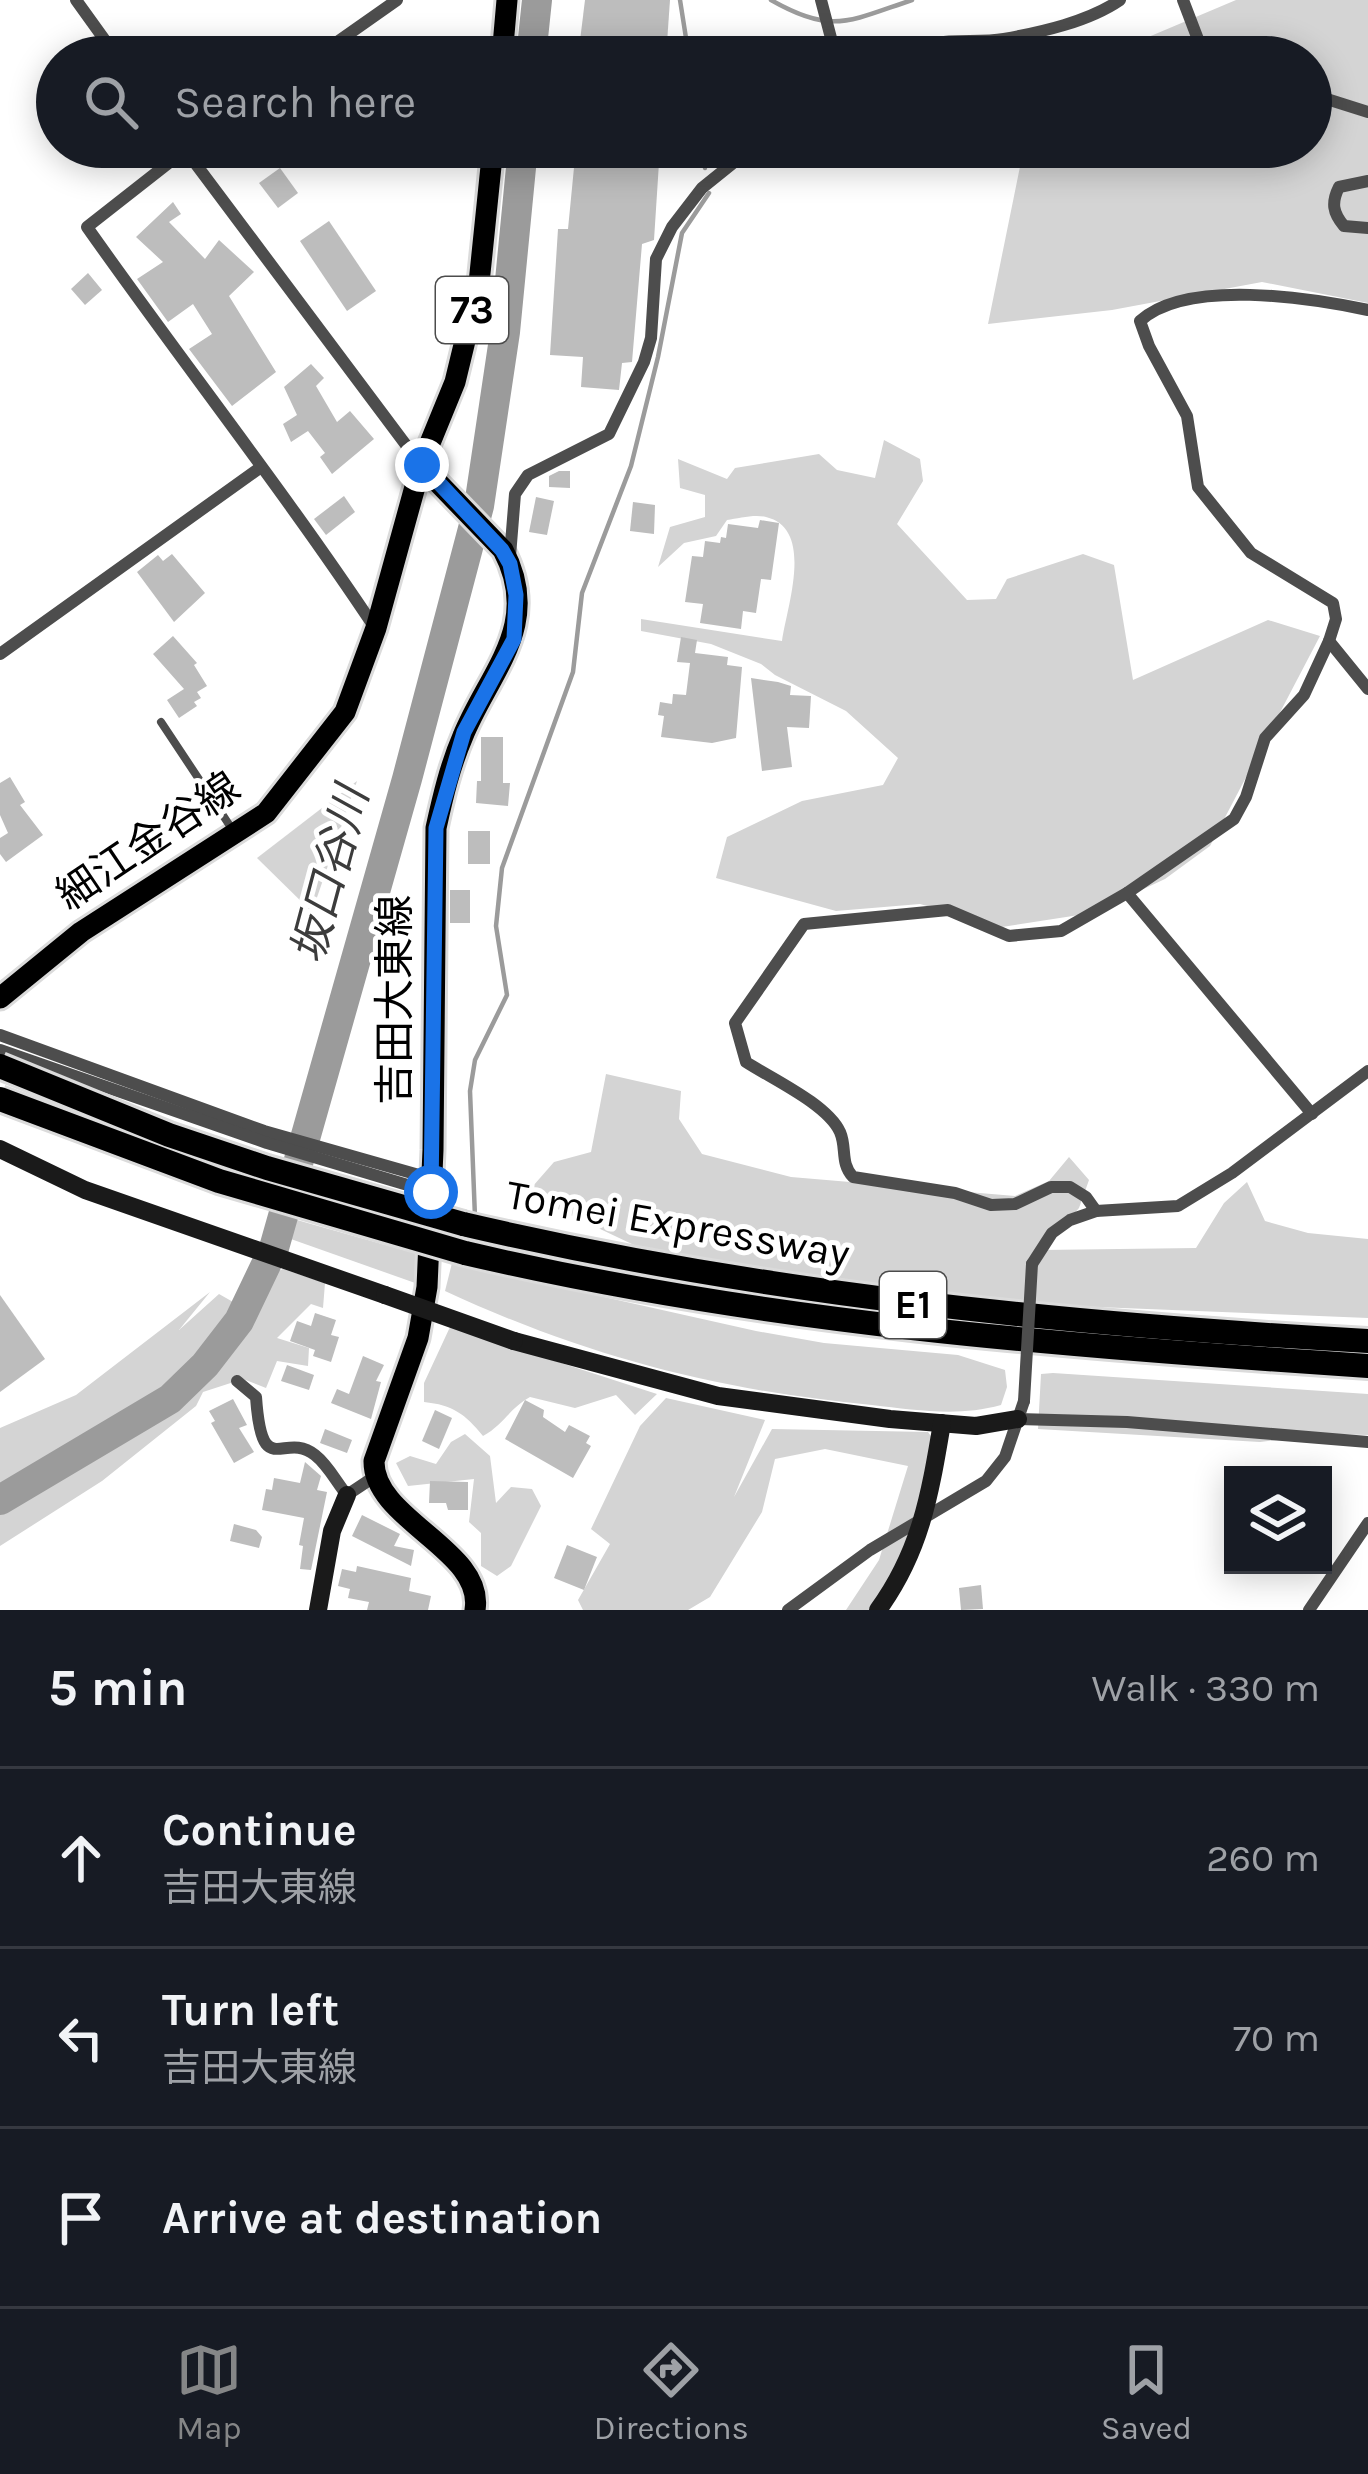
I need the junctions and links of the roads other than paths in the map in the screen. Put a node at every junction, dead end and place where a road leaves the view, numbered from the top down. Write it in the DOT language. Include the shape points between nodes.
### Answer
graph roads {
  1 [pos="76,0"];
  2 [pos="397,0"];
  3 [pos="507,0"];
  4 [pos="1120,0"];
  5 [pos="1183,0"];
  6 [pos="823,6"];
  7 [pos="102,36"];
  8 [pos="346,36"];
  9 [pos="504,36"];
  10 [pos="831,36"];
  11 [pos="1016,36"];
  12 [pos="1196,36"];
  13 [pos="1332,101"];
  14 [pos="1368,112"];
  15 [pos="161,168"];
  16 [pos="201,168"];
  17 [pos="491,168"];
  18 [pos="727,168"];
  19 [pos="1368,181"];
  20 [pos="1368,228"];
  21 [pos="1368,310"];
  22 [pos="261,467"];
  23 [pos="429,473"];
  24 [pos="506,557"];
  25 [pos="376,628"];
  26 [pos="1329,641"];
  27 [pos="0,654"];
  28 [pos="1368,689"];
  29 [pos="161,722"];
  30 [pos="235,833"];
  31 [pos="1126,893"];
  32 [pos="0,998"];
  33 [pos="0,1035"];
  34 [pos="0,1050"];
  35 [pos="0,1066"];
  36 [pos="1368,1071"];
  37 [pos="0,1099"];
  38 [pos="1312,1114"];
  39 [pos="266,1137"];
  40 [pos="0,1149"];
  41 [pos="432,1185"];
  42 [pos="1096,1211"];
  43 [pos="1368,1341"];
  44 [pos="1368,1366"];
  45 [pos="238,1381"];
  46 [pos="1021,1410"];
  47 [pos="942,1423"];
  48 [pos="1368,1442"];
  49 [pos="374,1477"];
  50 [pos="347,1495"];
  51 [pos="925,1516"];
  52 [pos="1368,1523"];
  53 [pos="318,1610"];
  54 [pos="475,1610"];
  55 [pos="788,1610"];
  56 [pos="878,1610"];
  57 [pos="1309,1610"];
  1 -- 7 [label="street"];
  2 -- 8 [label="street"];
  3 -- 9 [label="main road"];
  4 -- 11 [label="street"];
  5 -- 12 [label="street"];
  6 -- 10 [label="street"];
  13 -- 14 [label="street"];
  15 -- 22 [label="street" via="87,227"];
  16 -- 23 [label="street"];
  17 -- 23 [label="main road, 73" via="479,283"];
  18 -- 24 [label="street" via="702,188 656,259 644,362 609,434 528,476 515,494"];
  19 -- 20 [label="street" via="1340,187 1333,200 1344,226"];
  21 -- 26 [label="street" via="1263,293 1169,303 1140,321 1187,416 1198,488 1251,554 1333,603"];
  22 -- 25 [label="street"];
  22 -- 27 [label="street"];
  23 -- 24 [label="main road"];
  23 -- 25 [label="main road, 細江金谷線 / 73"];
  24 -- 41 [label="main road, 吉田大東線" via="516,595 514,639 464,732 436,828"];
  25 -- 30 [label="main road, 細江金谷線 / 73" via="345,712 266,813"];
  26 -- 28 [label="street"];
  26 -- 31 [label="street" via="1304,695 1265,739 1234,819"];
  29 -- 30 [label="lane"];
  30 -- 32 [label="main road, 細江金谷線 / 73" via="81,932"];
  31 -- 38 [label="street"];
  31 -- 42 [label="street" via="1060,931 1009,936 947,910 804,924 735,1023 746,1062 827,1113 853,1177 991,1205 1070,1187"];
  33 -- 39 [label="street"];
  34 -- 39 [label="street"];
  35 -- 43 [label="highway, Tomei Expressway / E1, bridge" via="228,1155 563,1247 920,1306"];
  36 -- 38 [label="street"];
  37 -- 44 [label="highway, Tomei Expressway / E1, bridge" via="219,1181 465,1253 676,1296 1055,1346"];
  38 -- 42 [label="street" via="1178,1207"];
  39 -- 41 [label="street"];
  39 -- 41 [label="street" via="329,1162"];
  40 -- 47 [label="street, bridge" via="85,1190 514,1341 718,1396"];
  41 -- 49 [label="main road, 吉田大東線" via="418,1338"];
  42 -- 46 [label="street, bridge" via="1052,1233 1032,1264"];
  45 -- 50 [label="street" via="256,1397 266,1444 315,1455"];
  46 -- 47 [label="street" via="976,1426"];
  46 -- 48 [label="street"];
  46 -- 51 [label="street" via="1005,1457 986,1481"];
  47 -- 51 [label="street"];
  49 -- 50 [label="street"];
  49 -- 54 [label="main road" via="460,1565"];
  50 -- 53 [label="street"];
  51 -- 55 [label="street"];
  51 -- 56 [label="street" via="904,1575"];
  52 -- 57 [label="street"];
}
